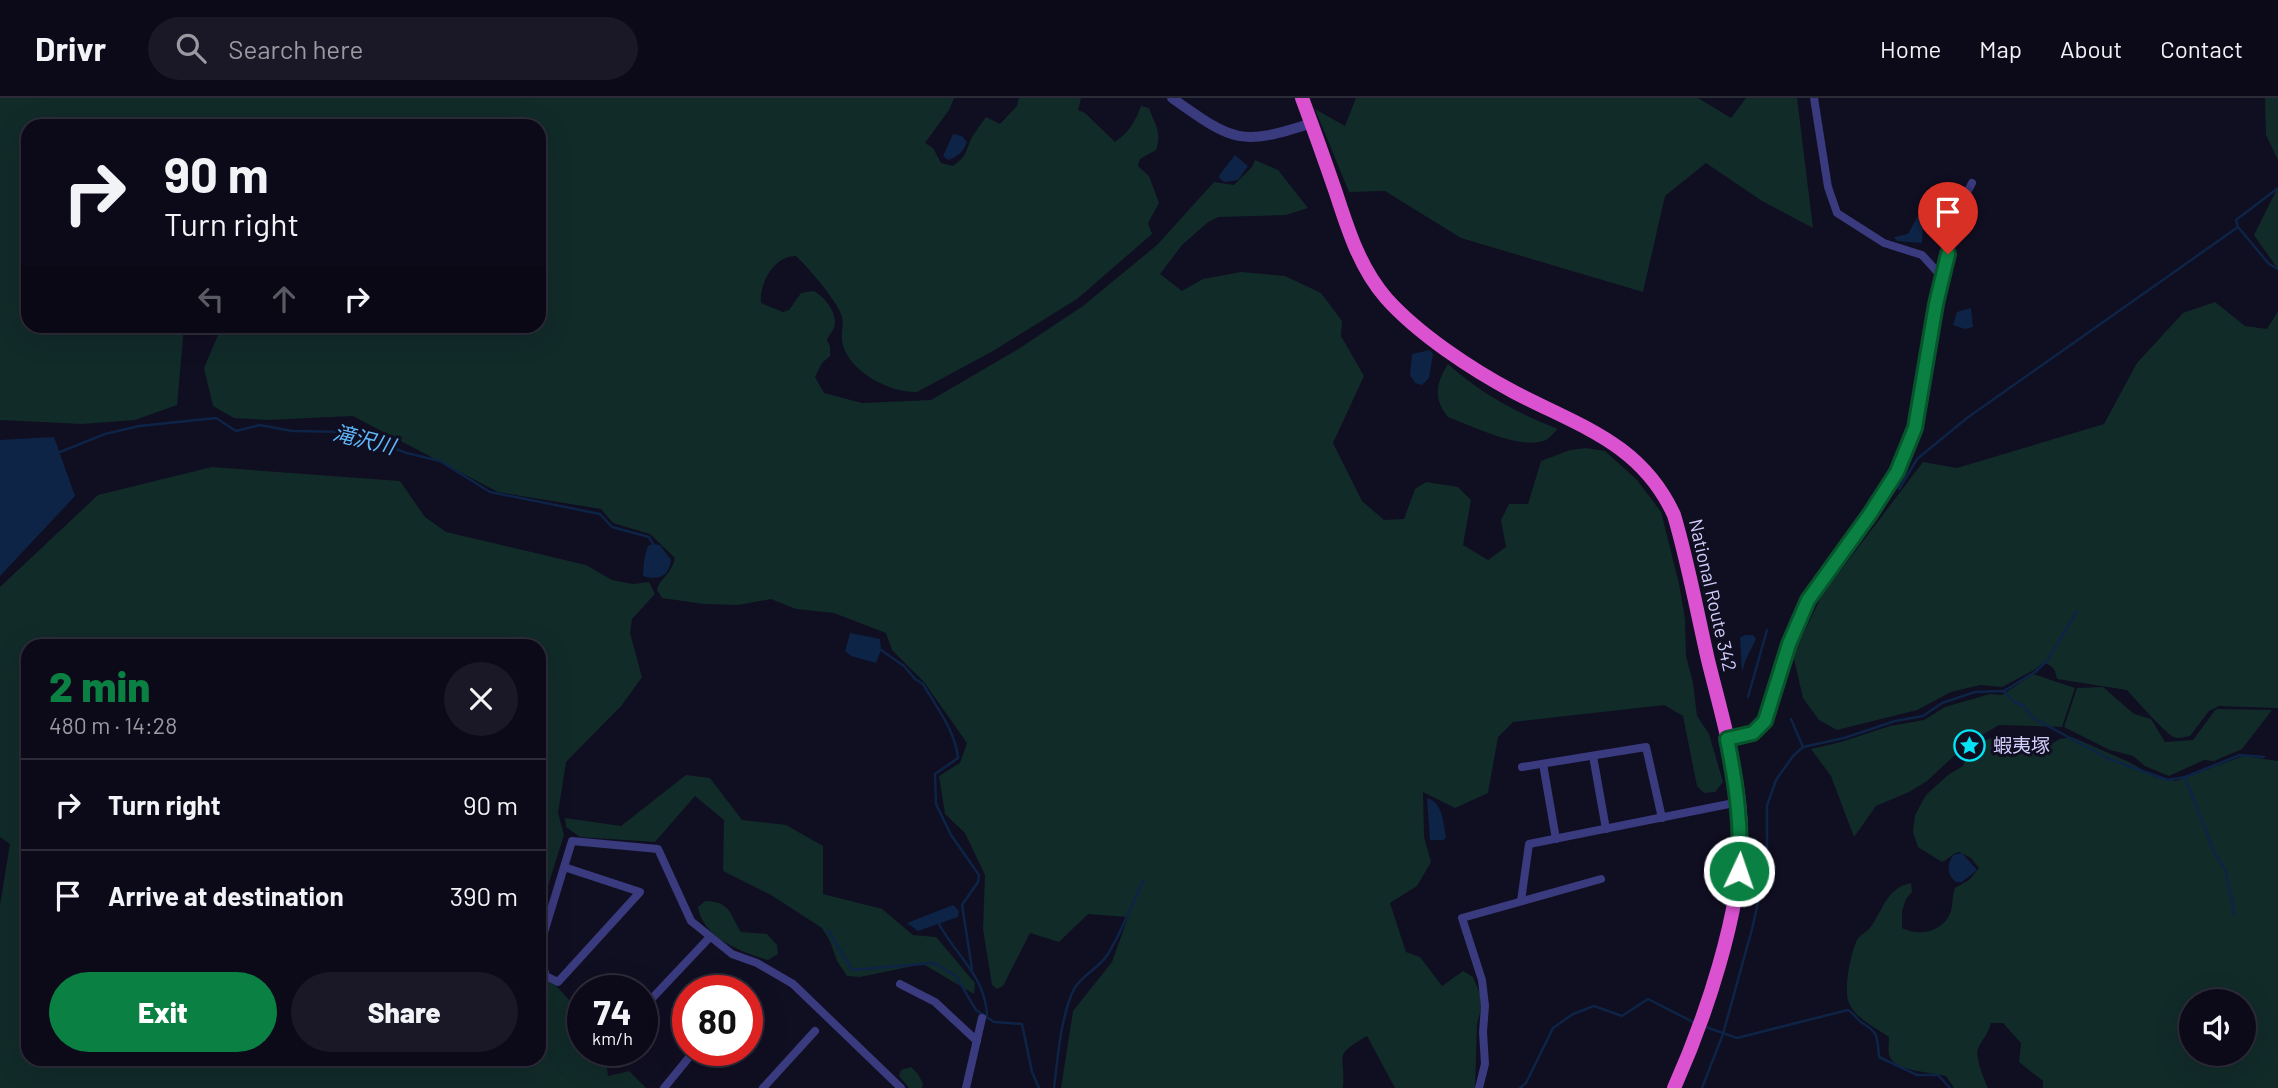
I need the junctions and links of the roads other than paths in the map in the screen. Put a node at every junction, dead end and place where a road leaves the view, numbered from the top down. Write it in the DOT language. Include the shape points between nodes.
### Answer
graph roads {
  1 [pos="1172,98"];
  2 [pos="1302,98"];
  3 [pos="1814,98"];
  4 [pos="1311,123"];
  5 [pos="1972,183"];
  6 [pos="1942,277"];
  7 [pos="1727,739"];
  8 [pos="1593,755"];
  9 [pos="1543,764"];
  10 [pos="1522,767"];
  11 [pos="1739,802"];
  12 [pos="1662,818"];
  13 [pos="1606,829"];
  14 [pos="1556,839"];
  15 [pos="564,867"];
  16 [pos="1601,879"];
  17 [pos="1521,901"];
  18 [pos="546,926"];
  19 [pos="709,938"];
  20 [pos="546,976"];
  21 [pos="900,984"];
  22 [pos="658,992"];
  23 [pos="982,1018"];
  24 [pos="815,1031"];
  25 [pos="977,1041"];
  26 [pos="682,1066"];
  27 [pos="664,1088"];
  28 [pos="763,1088"];
  29 [pos="901,1088"];
  30 [pos="966,1088"];
  31 [pos="1479,1088"];
  32 [pos="1674,1088"];
  1 -- 4 [label="street" via="1223,132 1244,138 1275,135"];
  2 -- 4 [label="highway, National Route 342"];
  3 -- 6 [label="street" via="1828,187 1837,213 1884,243 1922,255"];
  4 -- 7 [label="highway, National Route 342" via="1359,255 1389,301 1471,366 1619,446 1647,470 1665,496 1679,531"];
  5 -- 6 [label="street"];
  6 -- 7 [label="street" via="1915,428 1897,472 1808,600 1765,721 1753,733"];
  7 -- 11 [label="highway, National Route 342"];
  8 -- 9 [label="street"];
  8 -- 12 [label="street" via="1646,747"];
  8 -- 13 [label="street"];
  9 -- 10 [label="street"];
  9 -- 14 [label="street"];
  11 -- 12 [label="street"];
  11 -- 32 [label="highway, National Route 342" via="1741,837 1733,907 1712,986"];
  12 -- 13 [label="street"];
  13 -- 14 [label="street"];
  14 -- 17 [label="street" via="1529,845"];
  15 -- 18 [label="street"];
  15 -- 19 [label="street" via="572,841 657,849 691,921"];
  15 -- 20 [label="street" via="640,892 558,982"];
  16 -- 17 [label="street"];
  17 -- 31 [label="street" via="1462,918 1482,980 1485,1006 1485,1064"];
  19 -- 22 [label="street"];
  19 -- 29 [label="street" via="793,984"];
  21 -- 25 [label="street" via="935,1002"];
  23 -- 25 [label="street"];
  24 -- 28 [label="street"];
  25 -- 30 [label="street"];
  26 -- 27 [label="street"];
}
